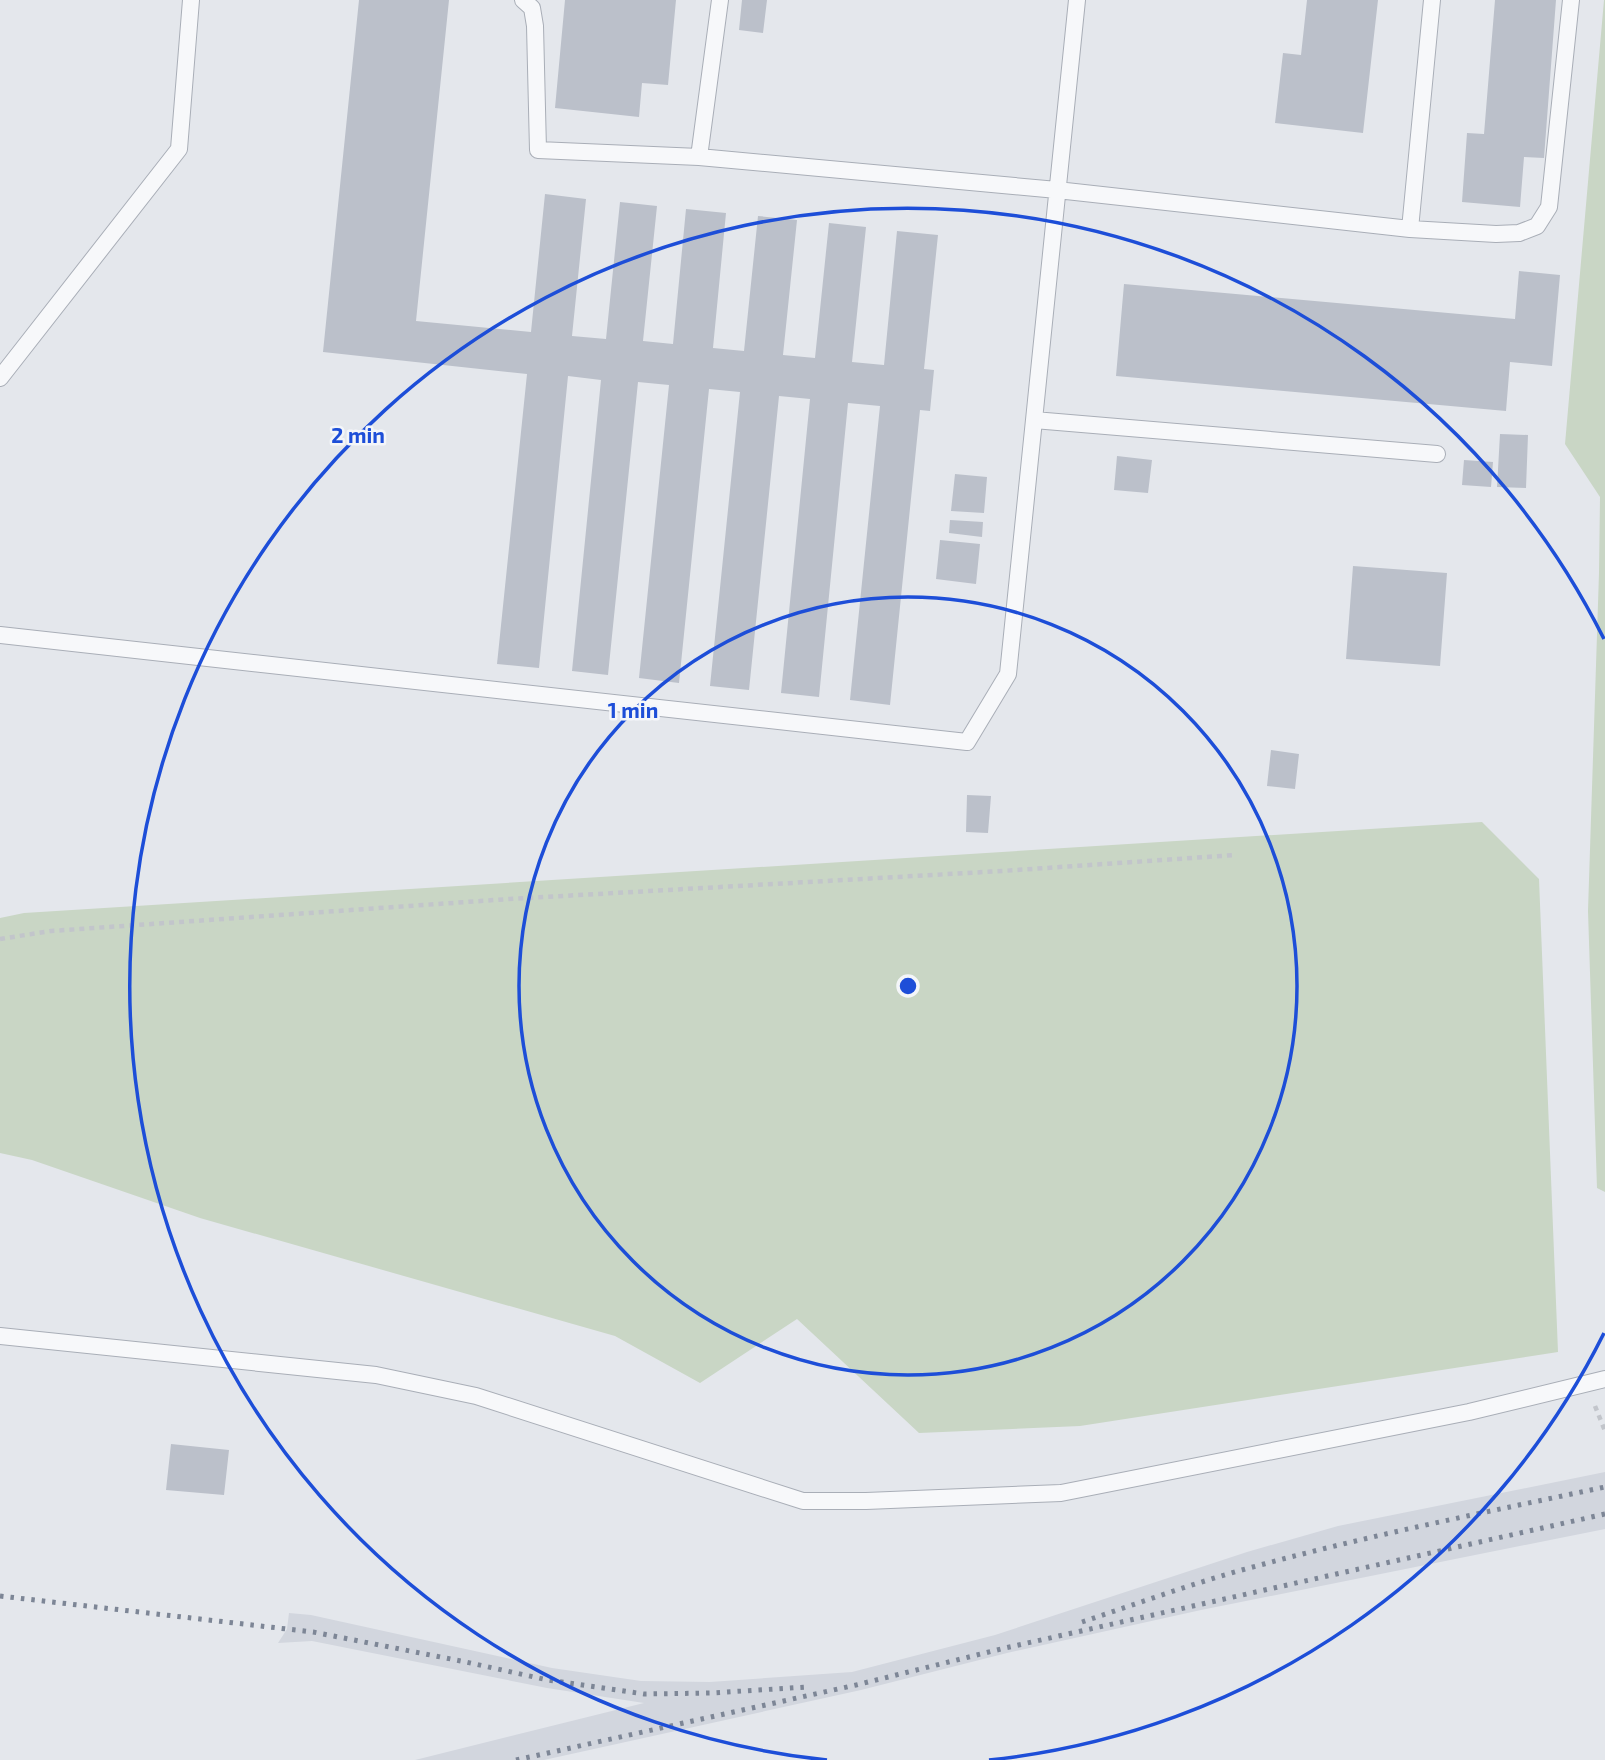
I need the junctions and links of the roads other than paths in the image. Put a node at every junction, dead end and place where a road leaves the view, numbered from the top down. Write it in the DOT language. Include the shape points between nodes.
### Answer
graph roads {
  1 [pos="191,0"];
  2 [pos="523,0"];
  3 [pos="720,0"];
  4 [pos="1077,0"];
  5 [pos="1432,0"];
  6 [pos="1571,0"];
  7 [pos="699,157"];
  8 [pos="1057,190"];
  9 [pos="1410,229"];
  10 [pos="0,378"];
  11 [pos="1034,420"];
  12 [pos="1437,454"];
  13 [pos="0,635"];
  14 [pos="0,1336"];
  15 [pos="1605,1379"];
  1 -- 10 [label="lane" via="179,149"];
  2 -- 7 [label="lane" via="532,8 535,26 538,150"];
  3 -- 7 [label="lane"];
  4 -- 8 [label="lane"];
  5 -- 9 [label="lane"];
  6 -- 9 [label="lane" via="1549,207 1537,226 1496,234"];
  7 -- 8 [label="lane"];
  8 -- 9 [label="lane"];
  8 -- 11 [label="lane"];
  11 -- 12 [label="lane"];
  11 -- 13 [label="lane" via="1009,674 967,742"];
  14 -- 15 [label="lane" via="376,1375 476,1396 803,1501 1061,1493 1469,1412"];
}
